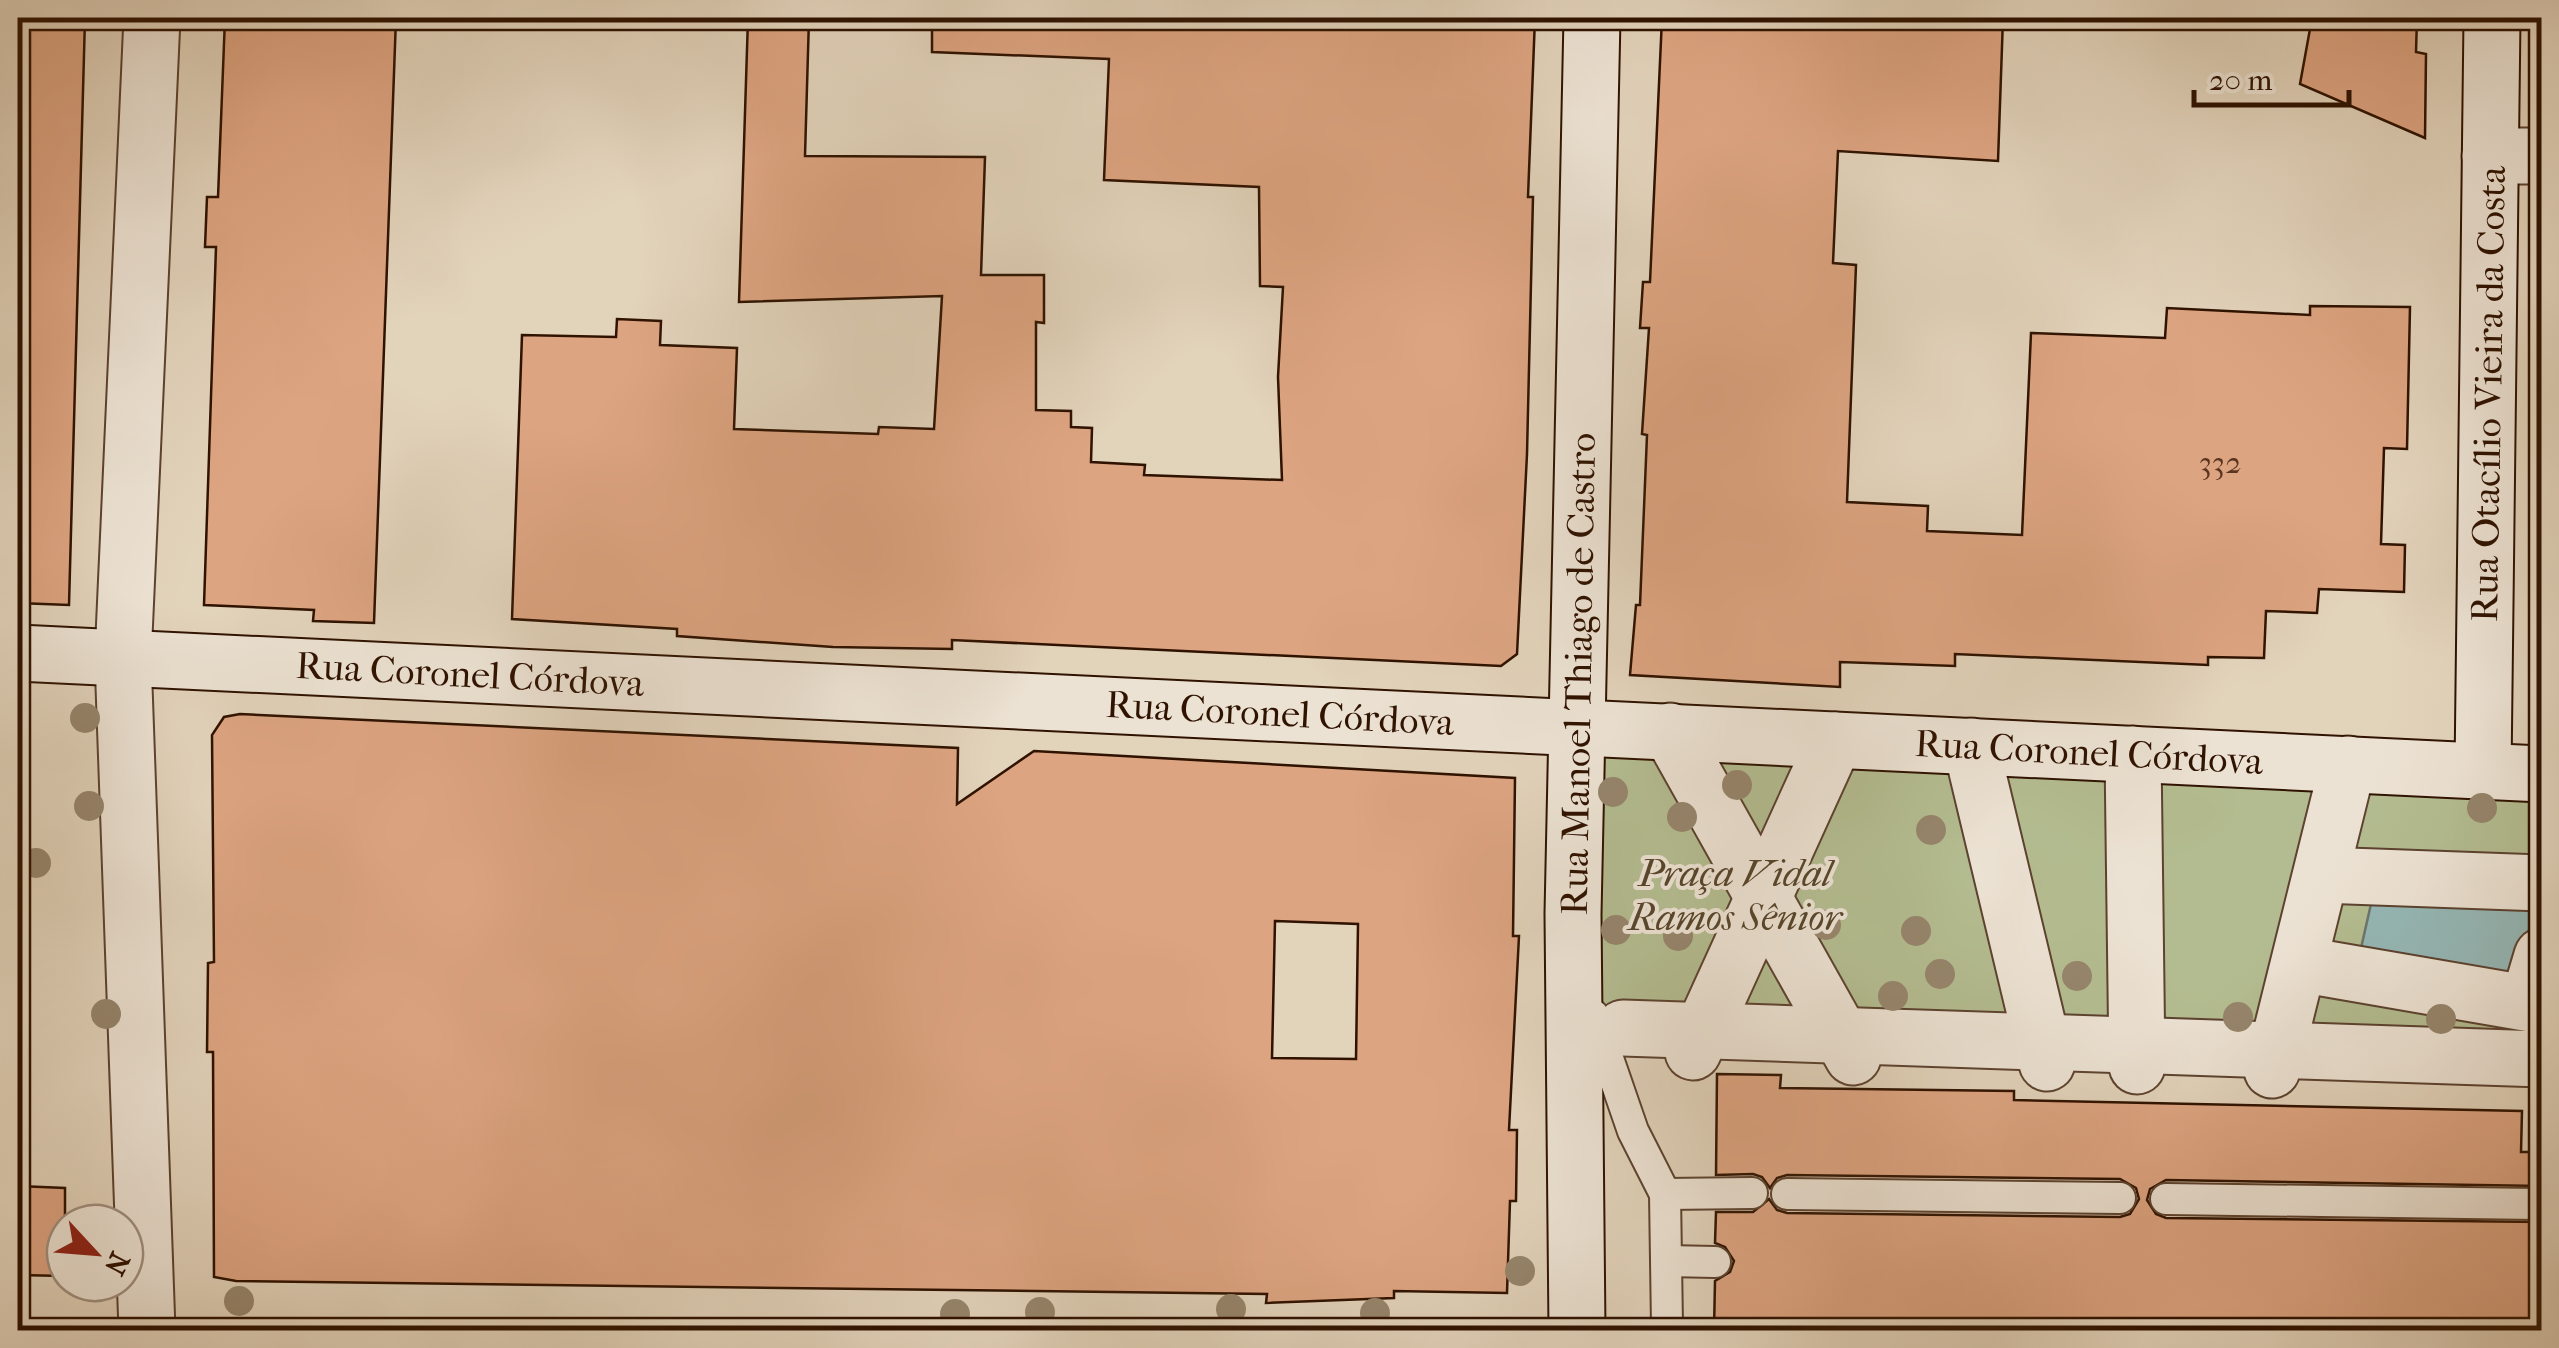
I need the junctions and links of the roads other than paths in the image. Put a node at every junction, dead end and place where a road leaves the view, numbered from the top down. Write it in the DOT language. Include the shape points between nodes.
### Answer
graph roads {
  1 [pos="152,18"];
  2 [pos="1592,18"];
  3 [pos="2492,18"];
  4 [pos="2516,156"];
  5 [pos="18,653"];
  6 [pos="123,658"];
  7 [pos="1576,728"];
  8 [pos="1670,732"];
  9 [pos="1834,740"];
  10 [pos="1971,746"];
  11 [pos="2133,754"];
  12 [pos="2348,764"];
  13 [pos="2483,771"];
  14 [pos="2542,774"];
  15 [pos="2321,875"];
  16 [pos="2542,883"];
  17 [pos="1764,895"];
  18 [pos="2299,964"];
  19 [pos="1573,980"];
  20 [pos="2537,988"];
  21 [pos="1623,1028"];
  22 [pos="1698,1041"];
  23 [pos="1847,1046"];
  24 [pos="2045,1052"];
  25 [pos="2136,1056"];
  26 [pos="2542,1059"];
  27 [pos="2275,1060"];
  28 [pos="1752,1193"];
  29 [pos="1664,1194"];
  30 [pos="1788,1194"];
  31 [pos="2120,1198"];
  32 [pos="2166,1199"];
  33 [pos="2537,1204"];
  34 [pos="1667,1261"];
  35 [pos="1715,1262"];
  36 [pos="147,1330"];
  37 [pos="1577,1330"];
  38 [pos="1672,1330"];
  1 -- 6 [label="street"];
  2 -- 7 [label="street, Rua Manoel Thiago de Castro"];
  3 -- 4 [label="street, Rua Otacílio Vieira da Costa"];
  4 -- 13 [label="street, Rua Otacílio Vieira da Costa"];
  5 -- 6 [label="street, Rua Coronel Córdova"];
  6 -- 7 [label="street, Rua Coronel Córdova"];
  6 -- 36 [label="street"];
  7 -- 8 [label="street, Rua Coronel Córdova"];
  7 -- 19 [label="street, Rua Manoel Thiago de Castro"];
  8 -- 9 [label="street, Rua Coronel Córdova"];
  8 -- 17 [label="street"];
  9 -- 10 [label="street, Rua Coronel Córdova"];
  9 -- 17 [label="street"];
  10 -- 11 [label="street, Rua Coronel Córdova"];
  10 -- 24 [label="street"];
  11 -- 12 [label="street, Rua Coronel Córdova"];
  11 -- 25 [label="street"];
  12 -- 13 [label="street, Rua Coronel Córdova"];
  12 -- 15 [label="street"];
  13 -- 14 [label="street, Rua Coronel Córdova"];
  15 -- 16 [label="street"];
  15 -- 18 [label="street"];
  17 -- 22 [label="street"];
  17 -- 23 [label="street"];
  18 -- 20 [label="street"];
  18 -- 27 [label="street"];
  19 -- 29 [label="lane" via="1602,1030 1633,1131"];
  19 -- 37 [label="street, Rua Manoel Thiago de Castro"];
  21 -- 22 [label="street"];
  22 -- 23 [label="street"];
  23 -- 24 [label="street"];
  24 -- 25 [label="street"];
  25 -- 27 [label="street"];
  26 -- 27 [label="street"];
  28 -- 29 [label="lane"];
  29 -- 34 [label="lane"];
  30 -- 31 [label="lane"];
  32 -- 33 [label="lane"];
  34 -- 35 [label="lane"];
  34 -- 38 [label="lane"];
}
